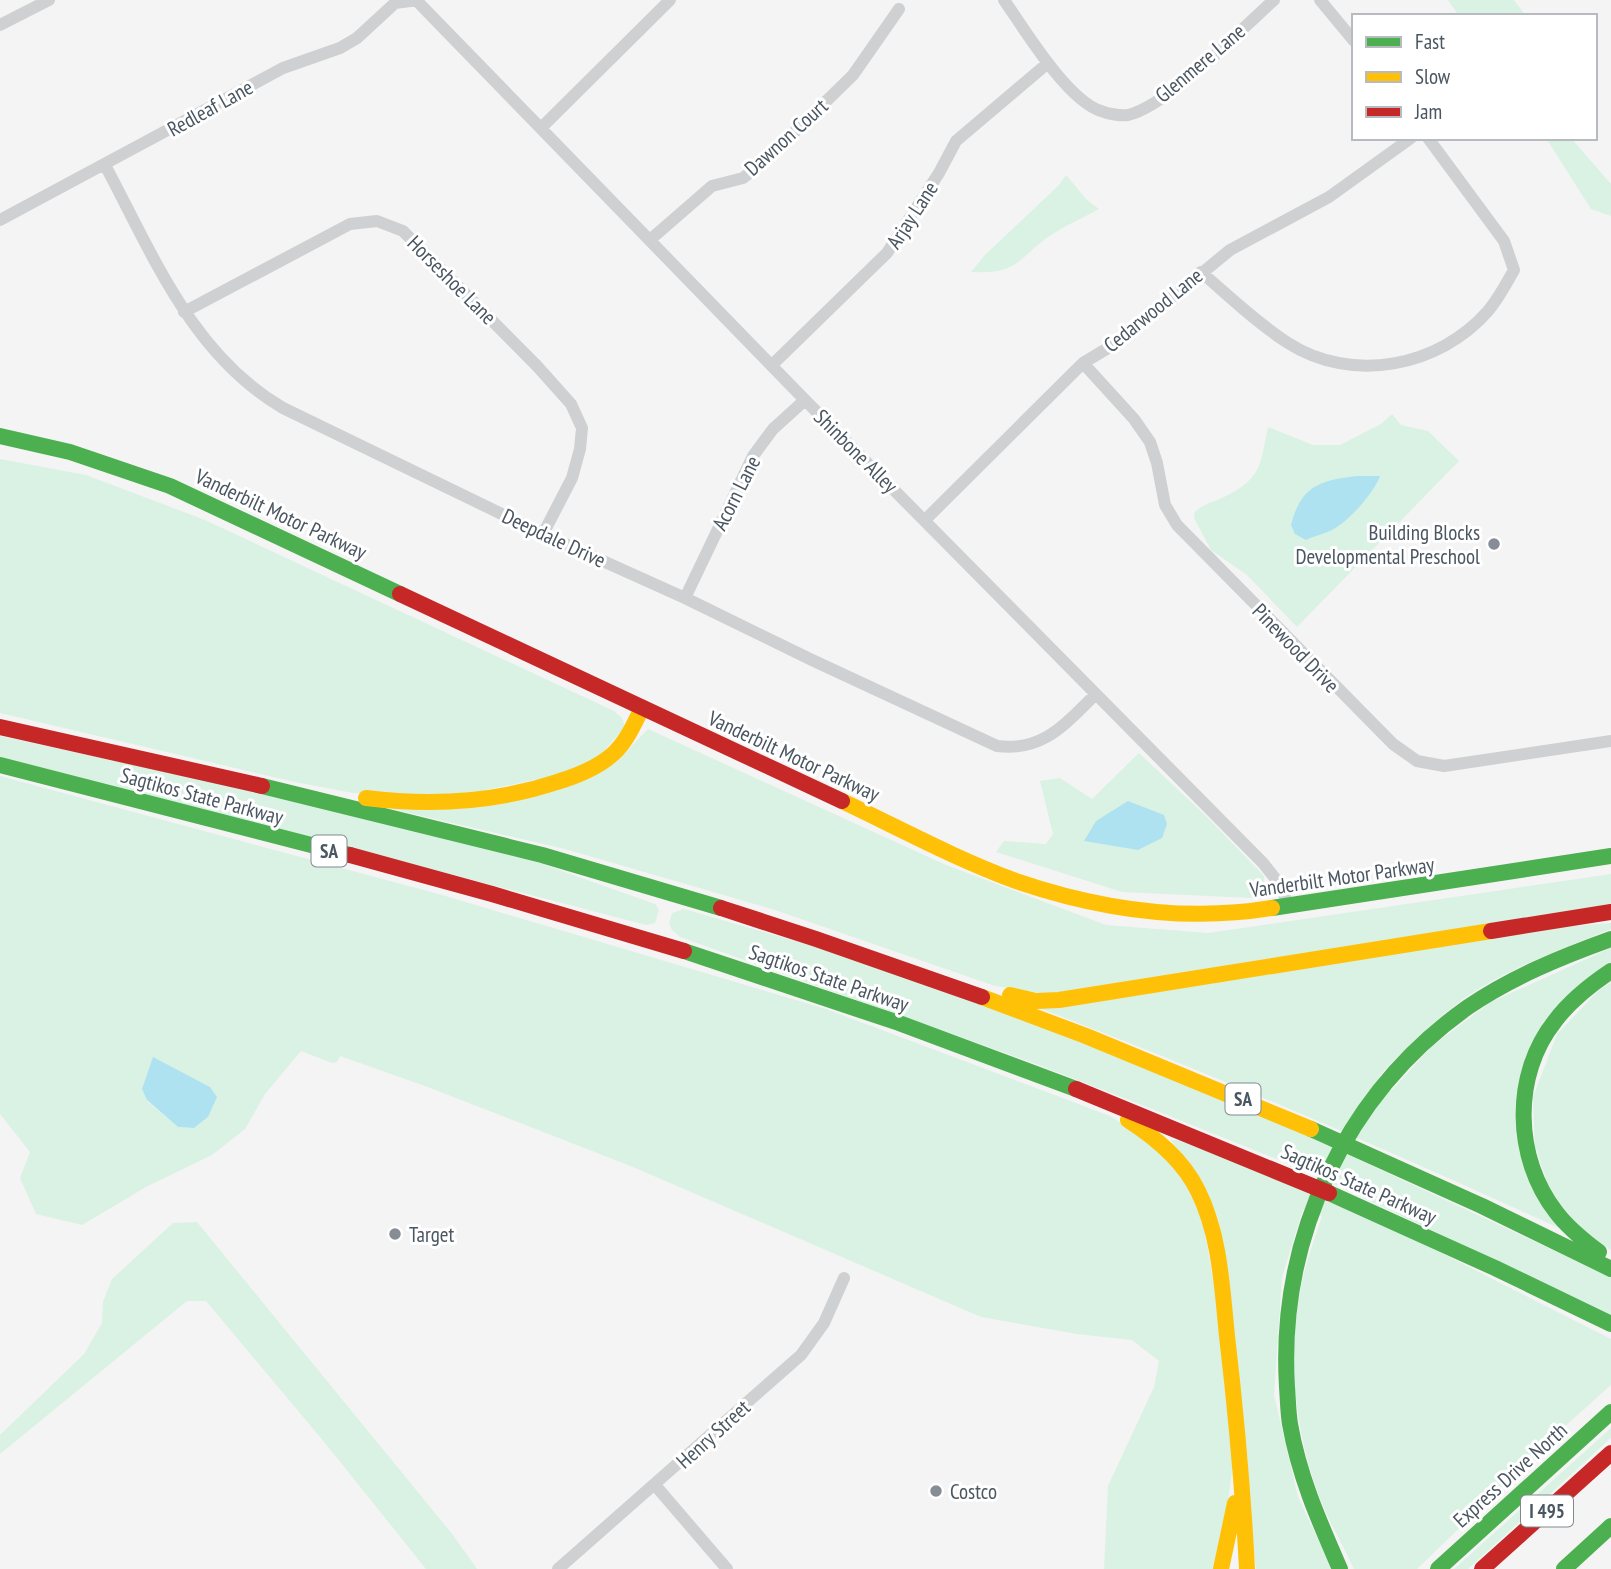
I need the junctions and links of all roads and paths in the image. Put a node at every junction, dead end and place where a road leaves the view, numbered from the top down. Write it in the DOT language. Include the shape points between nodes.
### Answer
graph roads {
  1 [pos="49,0"];
  2 [pos="417,0"];
  3 [pos="670,0"];
  4 [pos="1004,0"];
  5 [pos="1274,0"];
  6 [pos="1320,0"];
  7 [pos="899,9"];
  8 [pos="0,25"];
  9 [pos="1352,39"];
  10 [pos="1048,63"];
  11 [pos="541,128"];
  12 [pos="1408,140"];
  13 [pos="1429,140"];
  14 [pos="105,165"];
  15 [pos="0,220"];
  16 [pos="650,239"];
  17 [pos="1201,272"];
  18 [pos="184,312"];
  19 [pos="1083,363"];
  20 [pos="772,365"];
  21 [pos="805,400"];
  22 [pos="0,436"];
  23 [pos="925,520"];
  24 [pos="543,534"];
  25 [pos="685,598"];
  26 [pos="1095,695"];
  27 [pos="642,708"];
  28 [pos="0,727"];
  29 [pos="1611,741"];
  30 [pos="0,765"];
  31 [pos="198,772"];
  32 [pos="1611,856"];
  33 [pos="1288,907"];
  34 [pos="1611,912"];
  35 [pos="1611,939"];
  36 [pos="864,954"];
  37 [pos="1611,971"];
  38 [pos="1074,1088"];
  39 [pos="1611,1260"];
  40 [pos="1611,1269"];
  41 [pos="844,1278"];
  42 [pos="1611,1324"];
  43 [pos="1611,1412"];
  44 [pos="1240,1452"];
  45 [pos="1611,1453"];
  46 [pos="655,1485"];
  47 [pos="1611,1526"];
  48 [pos="558,1569"];
  49 [pos="727,1569"];
  50 [pos="1221,1569"];
  51 [pos="1247,1569"];
  52 [pos="1340,1569"];
  53 [pos="1438,1569"];
  54 [pos="1482,1569"];
  55 [pos="1564,1569"];
  1 -- 8 [label="street"];
  2 -- 11 [label="street, Shinbone Alley"];
  2 -- 14 [label="street, Redleaf Lane" via="395,4 340,48 283,68"];
  3 -- 11 [label="street"];
  4 -- 10 [label="street, Glenmere Lane"];
  5 -- 10 [label="street, Glenmere Lane" via="1181,84 1126,115 1100,111 1079,97"];
  6 -- 9 [label="street"];
  7 -- 16 [label="street, Dawnon Court" via="853,75 765,161 743,178 712,186"];
  10 -- 20 [label="street, Arjay Lane" via="956,141 887,253"];
  11 -- 16 [label="street, Shinbone Alley"];
  12 -- 17 [label="street, Cedarwood Lane" via="1329,197 1230,250"];
  13 -- 17 [label="street" via="1504,242 1514,270 1486,313 1459,337 1405,362 1372,367 1332,362 1289,344"];
  14 -- 15 [label="street, Redleaf Lane"];
  14 -- 18 [label="street, Deepdale Drive"];
  16 -- 20 [label="street, Shinbone Alley"];
  17 -- 19 [label="street, Cedarwood Lane" via="1118,342"];
  18 -- 24 [label="street, Deepdale Drive" via="235,374 260,394"];
  18 -- 24 [label="street, Horseshoe Lane" via="350,223 377,221 403,231 571,404 582,428 580,449 572,478"];
  19 -- 23 [label="street, Cedarwood Lane"];
  19 -- 29 [label="street, Pinewood Drive" via="1150,442 1165,505 1177,525 1347,700 1409,756 1444,766"];
  20 -- 21 [label="street, Shinbone Alley"];
  21 -- 23 [label="street, Shinbone Alley"];
  21 -- 25 [label="street, Acorn Lane" via="773,429 753,456"];
  22 -- 27 [label="main road, Vanderbilt Motor Parkway" via="70,452 170,486"];
  23 -- 26 [label="street, Shinbone Alley"];
  24 -- 25 [label="street, Deepdale Drive"];
  25 -- 26 [label="street, Deepdale Drive" via="997,746 1035,744"];
  26 -- 33 [label="street, Shinbone Alley" via="1264,863 1282,887"];
  27 -- 31 [label="main road" via="622,744 595,766 542,787 473,801 394,802 280,781"];
  27 -- 33 [label="main road, Vanderbilt Motor Parkway" via="984,868 1042,890 1108,906 1170,914"];
  28 -- 31 [label="main road, Sagtikos State Parkway / SA"];
  30 -- 38 [label="main road, Sagtikos State Parkway / SA" via="594,924 869,1013"];
  31 -- 36 [label="main road, Sagtikos State Parkway / SA" via="543,855"];
  32 -- 33 [label="main road, Vanderbilt Motor Parkway"];
  34 -- 36 [label="main road" via="1048,1001 1013,996 942,970"];
  35 -- 52 [label="main road" via="1523,975 1468,1007 1387,1080 1329,1168 1305,1226 1293,1274 1284,1361 1294,1448 1321,1532"];
  36 -- 40 [label="main road, Sagtikos State Parkway / SA" via="1176,1071 1374,1157"];
  37 -- 39 [label="main road" via="1571,1003 1547,1031 1531,1067 1522,1112 1527,1156 1552,1210"];
  38 -- 42 [label="main road, Sagtikos State Parkway / SA" via="1325,1191"];
  38 -- 44 [label="main road" via="1156,1139 1199,1192 1216,1245"];
  41 -- 46 [label="street, Henry Street" via="824,1323 801,1355"];
  43 -- 53 [label="main road, Express Drive North"];
  44 -- 50 [label="main road"];
  44 -- 51 [label="main road"];
  45 -- 54 [label="main road, I 495"];
  46 -- 48 [label="street, Henry Street"];
  46 -- 49 [label="street"];
  47 -- 55 [label="main road, I 495"];
}
